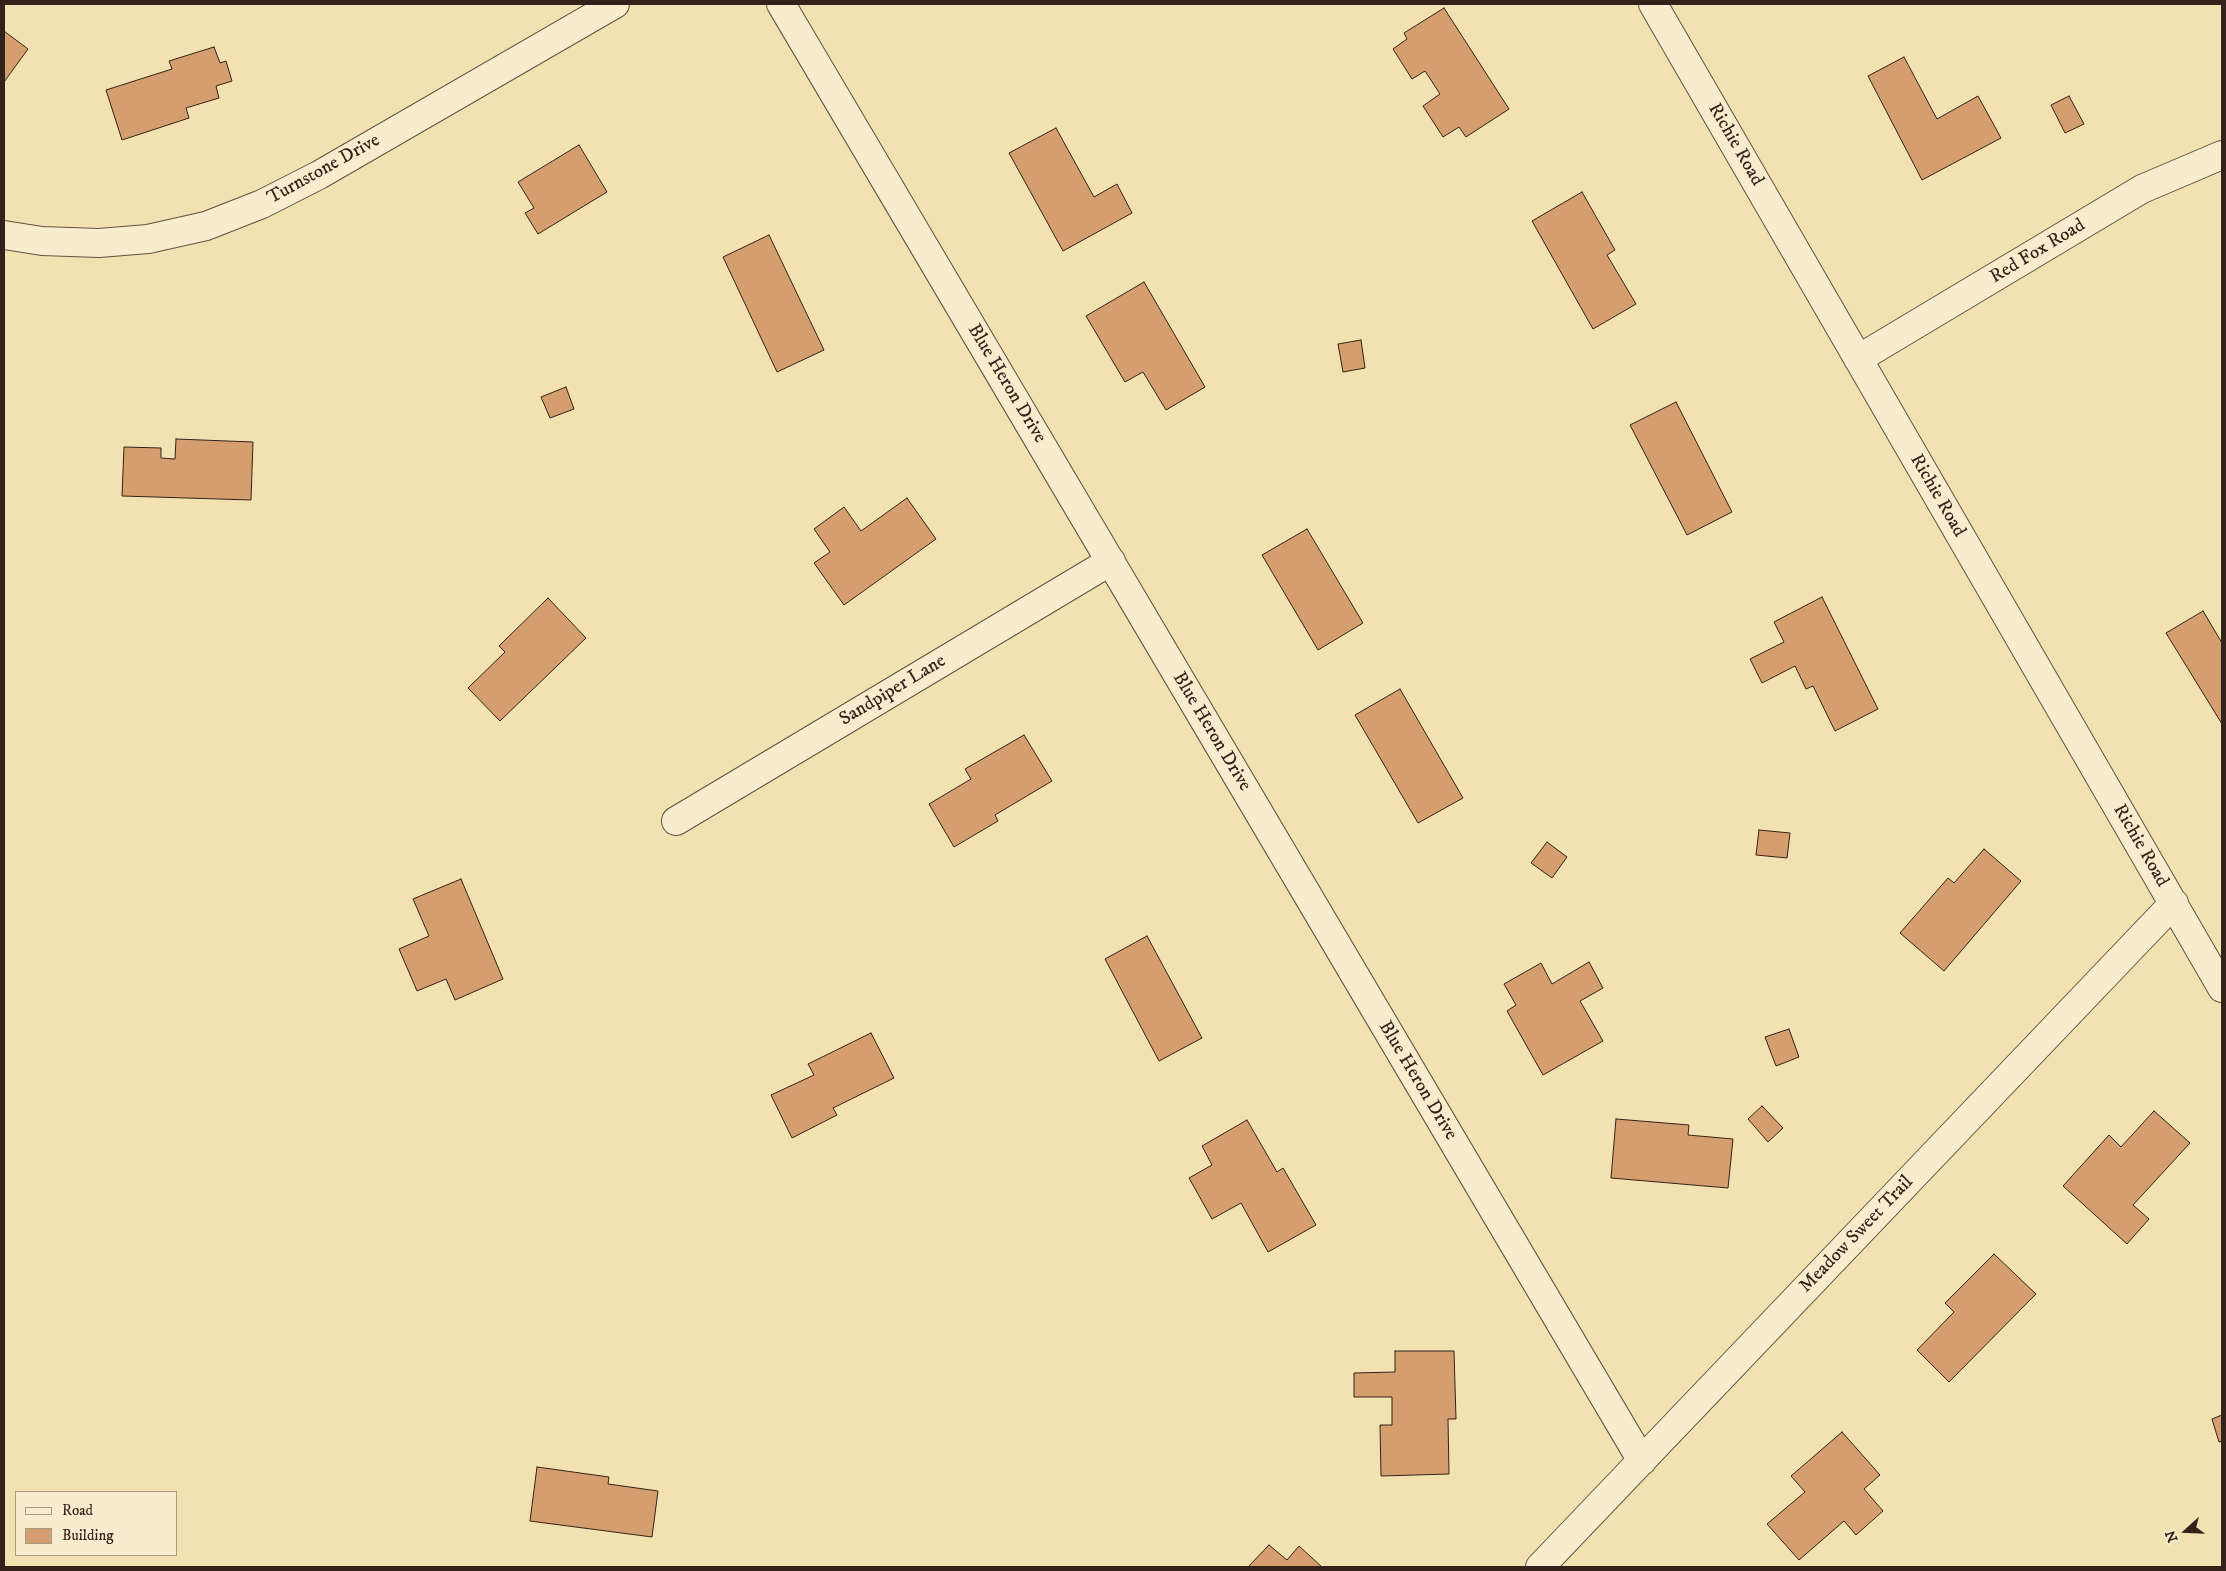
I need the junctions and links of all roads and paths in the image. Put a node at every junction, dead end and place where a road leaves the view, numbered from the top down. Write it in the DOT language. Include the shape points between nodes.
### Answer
graph roads {
  1 [pos="615,4"];
  2 [pos="782,4"];
  3 [pos="1653,4"];
  4 [pos="2222,155"];
  5 [pos="4,235"];
  6 [pos="1858,360"];
  7 [pos="1110,561"];
  8 [pos="676,821"];
  9 [pos="2174,904"];
  10 [pos="2222,988"];
  11 [pos="1642,1461"];
  12 [pos="1540,1567"];
  1 -- 5 [label="street, Turnstone Drive" via="319,175 262,204 206,226 148,239 99,243 42,241"];
  2 -- 7 [label="street, Blue Heron Drive"];
  3 -- 6 [label="street, Richie Road"];
  4 -- 6 [label="street, Red Fox Road" via="2142,189"];
  6 -- 9 [label="street, Richie Road"];
  7 -- 8 [label="street, Sandpiper Lane"];
  7 -- 11 [label="street, Blue Heron Drive"];
  9 -- 10 [label="street, Richie Road"];
  9 -- 11 [label="street, Meadow Sweet Trail"];
  11 -- 12 [label="street, Meadow Sweet Trail"];
}
